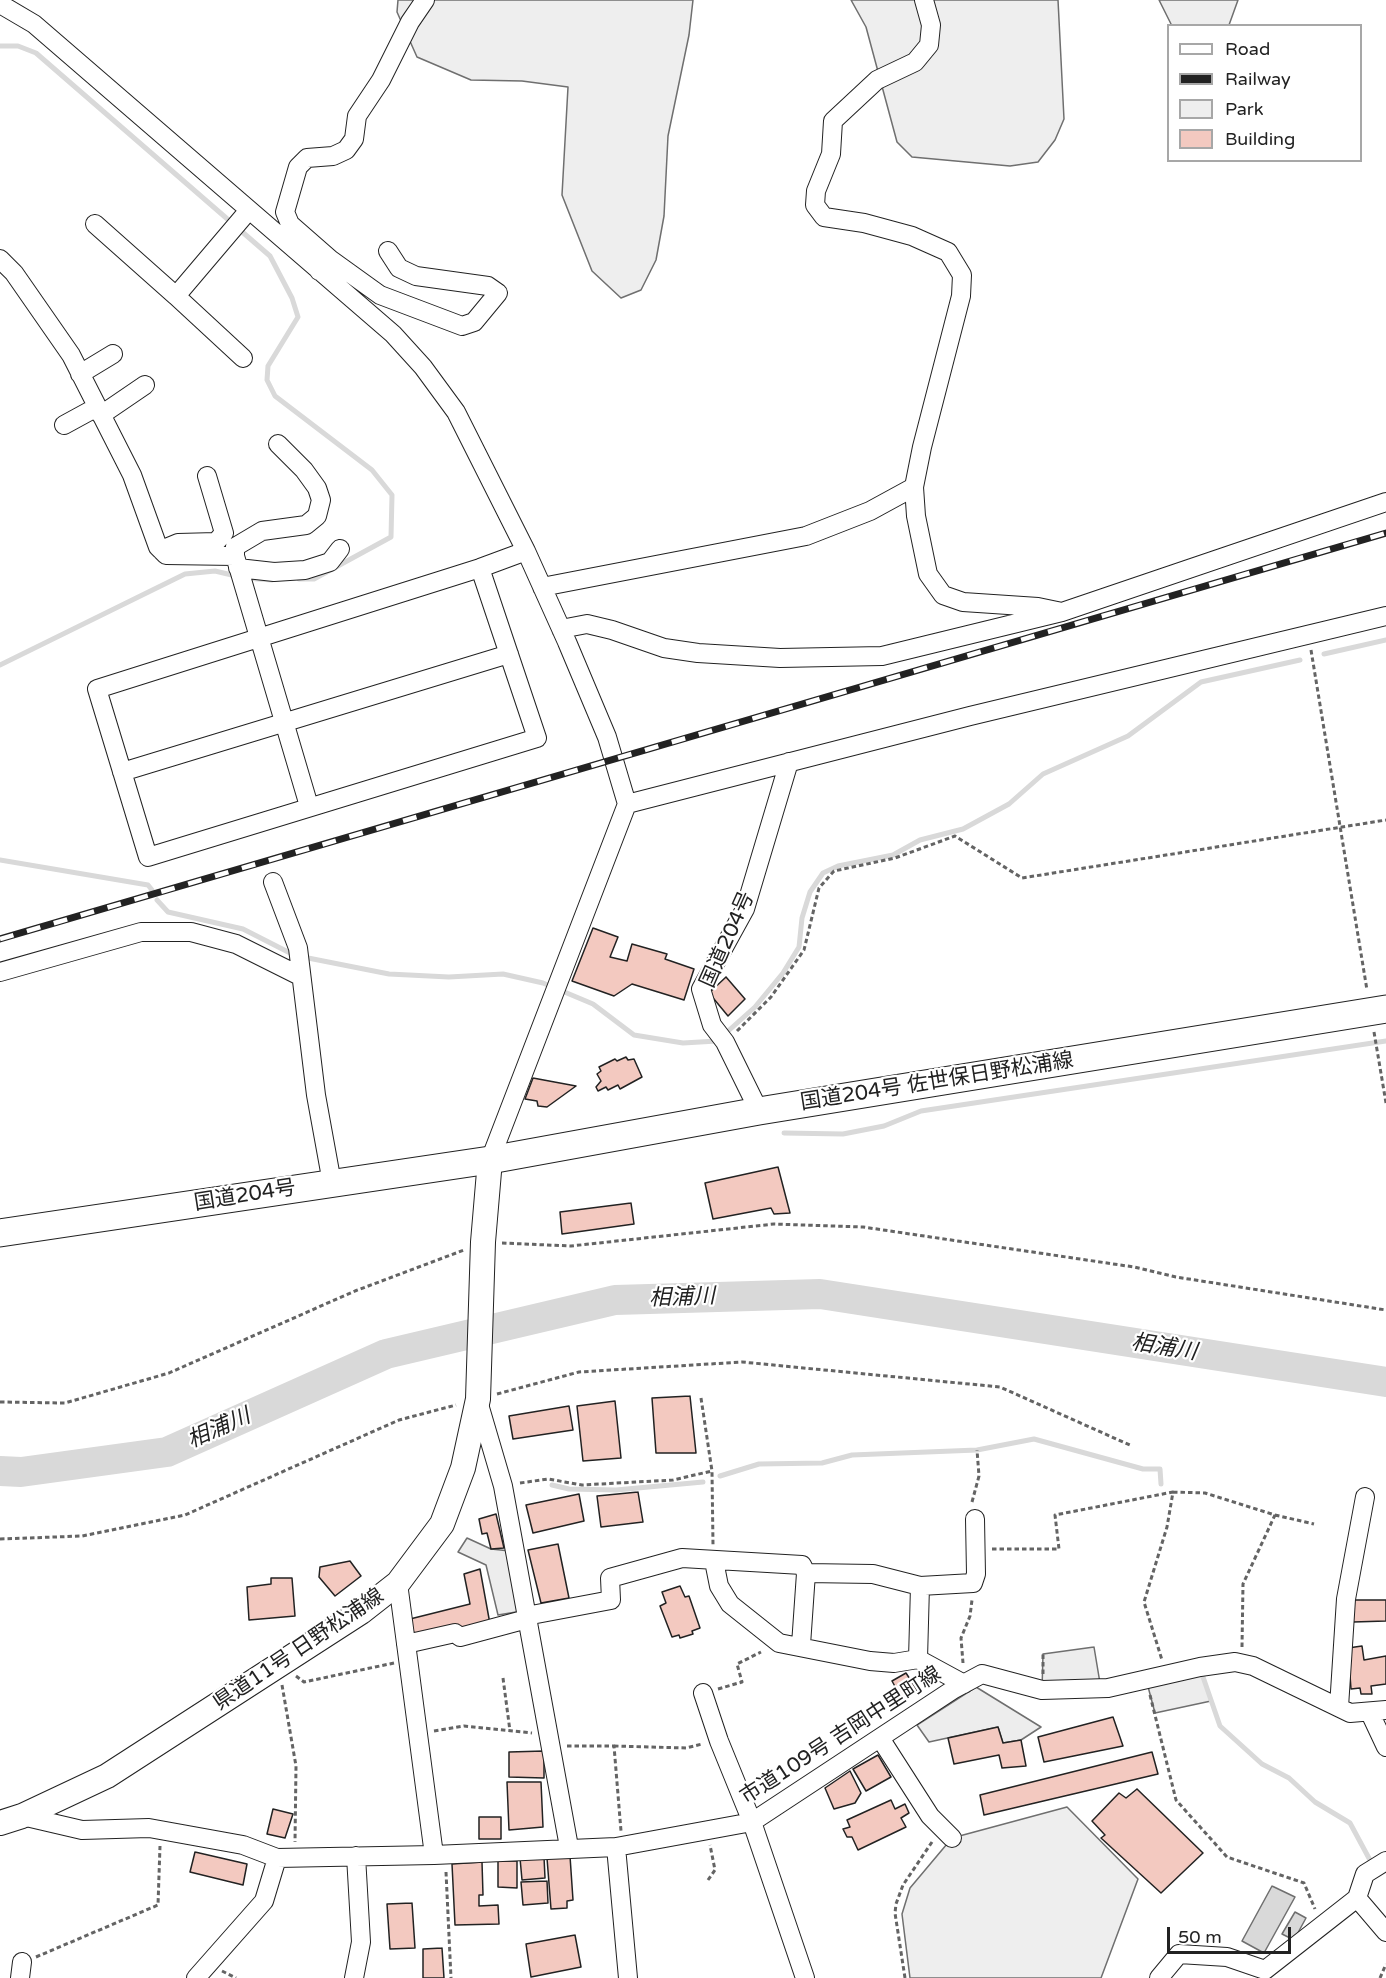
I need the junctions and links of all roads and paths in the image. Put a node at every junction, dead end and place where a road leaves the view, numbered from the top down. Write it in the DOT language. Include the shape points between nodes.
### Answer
graph roads {
  1 [pos="425,0"];
  2 [pos="924,0"];
  3 [pos="0,4"];
  4 [pos="246,214"];
  5 [pos="95,224"];
  6 [pos="388,251"];
  7 [pos="0,259"];
  8 [pos="324,265"];
  9 [pos="176,296"];
  10 [pos="113,354"];
  11 [pos="243,358"];
  12 [pos="80,374"];
  13 [pos="145,385"];
  14 [pos="99,411"];
  15 [pos="64,425"];
  16 [pos="278,444"];
  17 [pos="207,476"];
  18 [pos="914,488"];
  19 [pos="1386,502"];
  20 [pos="340,549"];
  21 [pos="161,550"];
  22 [pos="526,550"];
  23 [pos="480,568"];
  24 [pos="238,570"];
  25 [pos="542,586"];
  26 [pos="1062,612"];
  27 [pos="1386,616"];
  28 [pos="561,629"];
  29 [pos="1308,634"];
  30 [pos="258,640"];
  31 [pos="509,654"];
  32 [pos="283,723"];
  33 [pos="789,762"];
  34 [pos="122,772"];
  35 [pos="627,804"];
  36 [pos="309,806"];
  37 [pos="1386,820"];
  38 [pos="1340,827"];
  39 [pos="273,882"];
  40 [pos="0,972"];
  41 [pos="300,976"];
  42 [pos="1377,1018"];
  43 [pos="725,1042"];
  44 [pos="1386,1103"];
  45 [pos="759,1111"];
  46 [pos="490,1160"];
  47 [pos="332,1183"];
  48 [pos="0,1233"];
  49 [pos="483,1242"];
  50 [pos="1386,1310"];
  51 [pos="701,1398"];
  52 [pos="478,1399"];
  53 [pos="0,1402"];
  54 [pos="1132,1446"];
  55 [pos="977,1450"];
  56 [pos="712,1471"];
  57 [pos="503,1486"];
  58 [pos="1173,1492"];
  59 [pos="1365,1497"];
  60 [pos="1275,1515"];
  61 [pos="975,1519"];
  62 [pos="1314,1524"];
  63 [pos="0,1539"];
  64 [pos="975,1549"];
  65 [pos="714,1561"];
  66 [pos="806,1573"];
  67 [pos="398,1583"];
  68 [pos="973,1583"];
  69 [pos="920,1586"];
  70 [pos="527,1618"];
  71 [pos="779,1642"];
  72 [pos="801,1645"];
  73 [pos="407,1652"];
  74 [pos="918,1659"];
  75 [pos="1242,1664"];
  76 [pos="279,1666"];
  77 [pos="1167,1674"];
  78 [pos="503,1677"];
  79 [pos="1146,1679"];
  80 [pos="964,1684"];
  81 [pos="703,1693"];
  82 [pos="1339,1707"];
  83 [pos="1378,1712"];
  84 [pos="510,1731"];
  85 [pos="417,1733"];
  86 [pos="880,1737"];
  87 [pos="549,1740"];
  88 [pos="719,1741"];
  89 [pos="614,1746"];
  90 [pos="1386,1748"];
  91 [pos="11,1819"];
  92 [pos="752,1822"];
  93 [pos="161,1830"];
  94 [pos="708,1832"];
  95 [pos="947,1833"];
  96 [pos="620,1846"];
  97 [pos="569,1847"];
  98 [pos="439,1855"];
  99 [pos="356,1856"];
  100 [pos="286,1857"];
  101 [pos="1386,1861"];
  102 [pos="708,1880"];
  103 [pos="1357,1898"];
  104 [pos="1322,1925"];
  105 [pos="1386,1932"];
  106 [pos="1386,1964"];
  107 [pos="21,1970"];
  108 [pos="1268,1974"];
  109 [pos="196,1978"];
  110 [pos="354,1978"];
  111 [pos="451,1978"];
  112 [pos="628,1978"];
  113 [pos="805,1978"];
  114 [pos="905,1978"];
  115 [pos="1159,1978"];
  116 [pos="1380,1978"];
  1 -- 8 [label="street" via="357,116 354,139 346,150 333,156 307,158 298,167 285,212 290,224"];
  2 -- 18 [label="street" via="931,25 930,45 915,62 877,80 833,121 831,154 816,191 815,205 824,217 912,236 948,252 962,275 961,296"];
  3 -- 4 [label="street" via="34,24"];
  4 -- 8 [label="street"];
  4 -- 9 [label="street"];
  5 -- 9 [label="street"];
  6 -- 8 [label="street" via="399,268 416,276 488,286 498,293 474,322 462,326 380,295"];
  7 -- 12 [label="street" via="14,273"];
  8 -- 22 [label="street" via="423,367 456,412"];
  9 -- 11 [label="street"];
  10 -- 12 [label="street"];
  12 -- 14 [label="street"];
  13 -- 14 [label="street"];
  14 -- 15 [label="street"];
  14 -- 21 [label="street" via="132,475"];
  16 -- 24 [label="street" via="317,488 321,500 317,516 306,525 262,531 235,547"];
  17 -- 21 [label="street" via="224,533 216,542 178,543"];
  18 -- 25 [label="street" via="870,511 806,536"];
  18 -- 26 [label="street" via="928,574 943,595 963,602"];
  19 -- 26 [label="street"];
  20 -- 24 [label="street" via="330,561 305,570"];
  21 -- 24 [label="street" via="166,555"];
  22 -- 23 [label="street"];
  22 -- 25 [label="street"];
  23 -- 30 [label="street"];
  23 -- 31 [label="street"];
  24 -- 30 [label="street"];
  25 -- 28 [label="street"];
  26 -- 28 [label="street" via="882,656 780,658 698,653 664,648 587,624"];
  27 -- 29 [label="street"];
  28 -- 35 [label="street" via="606,737"];
  29 -- 33 [label="street"];
  29 -- 38 [label="path"];
  30 -- 32 [label="street"];
  30 -- 34 [label="street" via="97,689"];
  31 -- 32 [label="street"];
  31 -- 36 [label="street" via="537,738"];
  32 -- 34 [label="street"];
  32 -- 36 [label="street"];
  33 -- 35 [label="street"];
  33 -- 43 [label="street, 国道204号" via="745,909 701,989 712,1025"];
  34 -- 36 [label="street" via="148,856"];
  35 -- 46 [label="street"];
  37 -- 38 [label="path"];
  38 -- 42 [label="path"];
  38 -- 43 [label="path" via="1022,878 955,836 895,858 834,871 819,888 804,950 771,997"];
  39 -- 41 [label="street" via="298,948"];
  40 -- 41 [label="street" via="141,932 191,932 236,944"];
  41 -- 47 [label="street"];
  42 -- 44 [label="path"];
  42 -- 45 [label="highway, 国道204号 佐世保日野松浦線"];
  43 -- 45 [label="street, 国道204号"];
  45 -- 46 [label="highway, 国道204号 佐世保日野松浦線"];
  46 -- 47 [label="highway, 国道204号"];
  46 -- 49 [label="main road, 県道11号 日野松浦線"];
  47 -- 48 [label="highway, 国道204号"];
  49 -- 50 [label="path" via="571,1246 774,1224 863,1227"];
  49 -- 52 [label="main road, 県道11号 日野松浦線"];
  49 -- 53 [label="path" via="355,1291 169,1373 65,1403"];
  51 -- 56 [label="path"];
  52 -- 54 [label="path" via="579,1372 742,1362 1000,1387"];
  52 -- 57 [label="street"];
  52 -- 63 [label="path" via="399,1420 185,1515 82,1536"];
  52 -- 67 [label="main road, 県道11号 日野松浦線" via="463,1468 442,1524"];
  55 -- 61 [label="path" via="979,1476 972,1499"];
  56 -- 57 [label="path" via="673,1480 582,1485 548,1479"];
  56 -- 65 [label="path"];
  57 -- 70 [label="street"];
  58 -- 60 [label="path" via="1205,1493"];
  58 -- 64 [label="path" via="1055,1515 1059,1549"];
  58 -- 77 [label="path" via="1167,1527 1144,1602"];
  59 -- 82 [label="street" via="1346,1599"];
  60 -- 62 [label="path"];
  60 -- 75 [label="path" via="1243,1584"];
  61 -- 64 [label="street"];
  64 -- 68 [label="street"];
  65 -- 66 [label="street" via="802,1565"];
  65 -- 70 [label="street" via="682,1558 610,1578 611,1600"];
  65 -- 71 [label="street" via="719,1586 730,1604"];
  66 -- 69 [label="street" via="873,1574"];
  66 -- 72 [label="street"];
  67 -- 73 [label="street"];
  67 -- 76 [label="main road, 県道11号 日野松浦線" via="362,1612"];
  68 -- 69 [label="street"];
  68 -- 80 [label="path" via="970,1616 961,1638"];
  69 -- 74 [label="street"];
  70 -- 73 [label="street" via="460,1636 454,1634"];
  70 -- 87 [label="street"];
  71 -- 72 [label="street"];
  71 -- 81 [label="path" via="737,1664 742,1682"];
  72 -- 74 [label="street" via="870,1661"];
  73 -- 76 [label="path" via="304,1682"];
  73 -- 85 [label="street"];
  74 -- 80 [label="street"];
  75 -- 77 [label="street, 市道109号 吉岡中里町線" via="1215,1664"];
  75 -- 82 [label="street, 市道109号 吉岡中里町線"];
  76 -- 91 [label="main road, 県道11号 日野松浦線" via="107,1776"];
  76 -- 100 [label="path" via="296,1766"];
  77 -- 79 [label="street, 市道109号 吉岡中里町線"];
  78 -- 84 [label="path"];
  79 -- 80 [label="street, 市道109号 吉岡中里町線" via="1108,1688 1042,1690 982,1674"];
  79 -- 104 [label="path" via="1176,1800 1227,1857 1304,1883"];
  80 -- 86 [label="street, 市道109号 吉岡中里町線"];
  81 -- 88 [label="street"];
  82 -- 83 [label="street, 市道109号 吉岡中里町線" via="1350,1713"];
  83 -- 90 [label="street"];
  84 -- 85 [label="path" via="464,1726"];
  84 -- 87 [label="path"];
  85 -- 98 [label="street"];
  86 -- 92 [label="street, 市道109号 吉岡中里町線"];
  86 -- 95 [label="street" via="930,1816"];
  87 -- 89 [label="path"];
  87 -- 97 [label="street"];
  88 -- 89 [label="path" via="686,1748"];
  88 -- 92 [label="street"];
  89 -- 96 [label="path"];
  91 -- 93 [label="street, 市道109号 吉岡中里町線" via="82,1830"];
  92 -- 94 [label="street, 市道109号 吉岡中里町線"];
  92 -- 113 [label="street"];
  93 -- 100 [label="street, 市道109号 吉岡中里町線"];
  93 -- 107 [label="path" via="158,1905"];
  94 -- 96 [label="street, 市道109号 吉岡中里町線"];
  94 -- 102 [label="path" via="715,1870"];
  95 -- 114 [label="path" via="903,1885 896,1904"];
  96 -- 97 [label="street, 市道109号 吉岡中里町線"];
  96 -- 112 [label="street"];
  97 -- 98 [label="street, 市道109号 吉岡中里町線"];
  98 -- 99 [label="street, 市道109号 吉岡中里町線"];
  98 -- 111 [label="path"];
  99 -- 100 [label="street, 市道109号 吉岡中里町線"];
  99 -- 110 [label="street" via="361,1942"];
  100 -- 109 [label="street" via="264,1901"];
  101 -- 103 [label="street" via="1365,1874"];
  103 -- 104 [label="street"];
  103 -- 105 [label="street"];
  104 -- 108 [label="street"];
  106 -- 116 [label="path"];
  108 -- 115 [label="street" via="1227,1957 1179,1954"];
}
